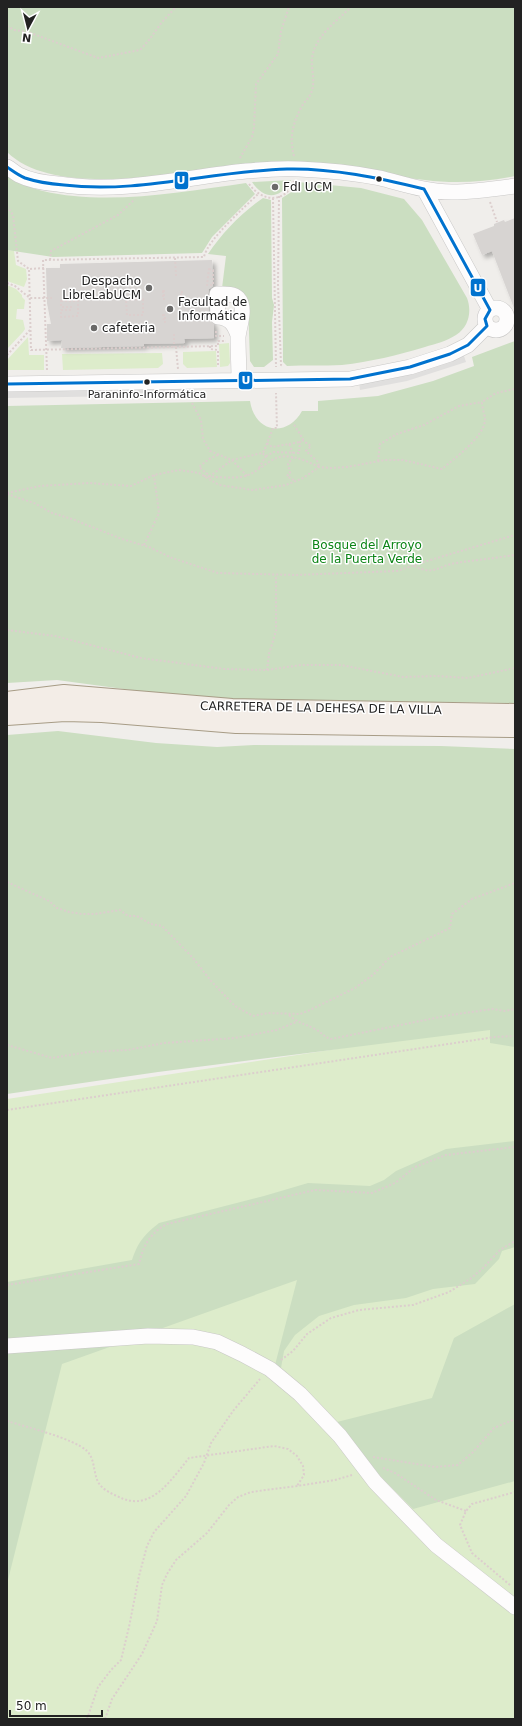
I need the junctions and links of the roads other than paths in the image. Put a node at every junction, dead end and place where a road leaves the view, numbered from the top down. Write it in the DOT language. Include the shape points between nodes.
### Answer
graph roads {
  1 [pos="7,167"];
  2 [pos="515,186"];
  3 [pos="424,189"];
  4 [pos="506,314"];
  5 [pos="232,338"];
  6 [pos="239,380"];
  7 [pos="7,384"];
  8 [pos="7,701"];
  9 [pos="515,713"];
  10 [pos="7,716"];
  11 [pos="515,728"];
  12 [pos="7,1346"];
  13 [pos="515,1606"];
  1 -- 3 [label="street" via="20,176 37,181 79,188 120,188 268,170 325,171 379,178"];
  2 -- 3 [label="street" via="451,192"];
  3 -- 4 [label="street"];
  4 -- 6 [label="street" via="485,319 488,326 459,350 410,367 350,379"];
  5 -- 6 [label="street"];
  6 -- 7 [label="street"];
  8 -- 9 [label="main road, CARRETERA DE LA DEHESA DE LA VILLA" via="64,694 232,708"];
  10 -- 11 [label="main road, CARRETERA DE LA DEHESA DE LA VILLA" via="65,712 236,724"];
  12 -- 13 [label="street" via="148,1336 193,1337 217,1342 270,1369 300,1394 340,1436 379,1486 436,1545"];
}
